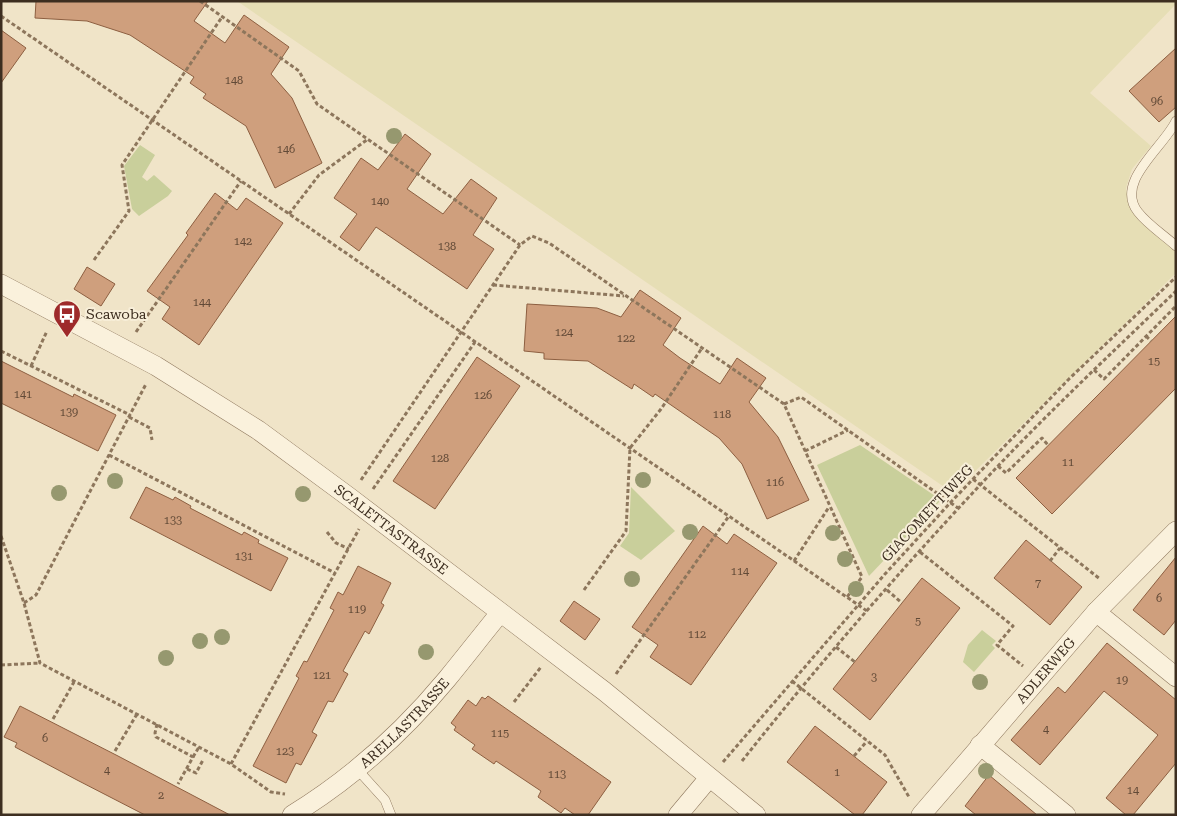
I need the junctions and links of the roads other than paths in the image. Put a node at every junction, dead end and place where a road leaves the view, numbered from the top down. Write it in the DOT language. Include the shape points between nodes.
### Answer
graph roads {
  1 [pos="1176,121"];
  2 [pos="1176,246"];
  3 [pos="1,284"];
  4 [pos="1176,531"];
  5 [pos="1096,612"];
  6 [pos="500,613"];
  7 [pos="1176,676"];
  8 [pos="980,745"];
  9 [pos="356,769"];
  10 [pos="709,778"];
  11 [pos="922,813"];
  12 [pos="292,815"];
  13 [pos="391,815"];
  14 [pos="678,815"];
  15 [pos="756,815"];
  16 [pos="1066,815"];
  1 -- 2 [label="lane" via="1138,172 1132,192 1138,213"];
  3 -- 6 [label="street, SCALETTASTRASSE" via="156,366 258,430"];
  4 -- 5 [label="street, ADLERWEG"];
  5 -- 7 [label="street"];
  5 -- 8 [label="street, ADLERWEG"];
  6 -- 9 [label="street, ARELLASTRASSE" via="430,698 384,746"];
  6 -- 10 [label="street, SCALETTASTRASSE" via="604,691"];
  8 -- 11 [label="street, ADLERWEG"];
  8 -- 16 [label="street"];
  9 -- 12 [label="street, ARELLASTRASSE"];
  9 -- 13 [label="lane" via="385,800"];
  10 -- 14 [label="street"];
  10 -- 15 [label="street, SCALETTASTRASSE"];
}
